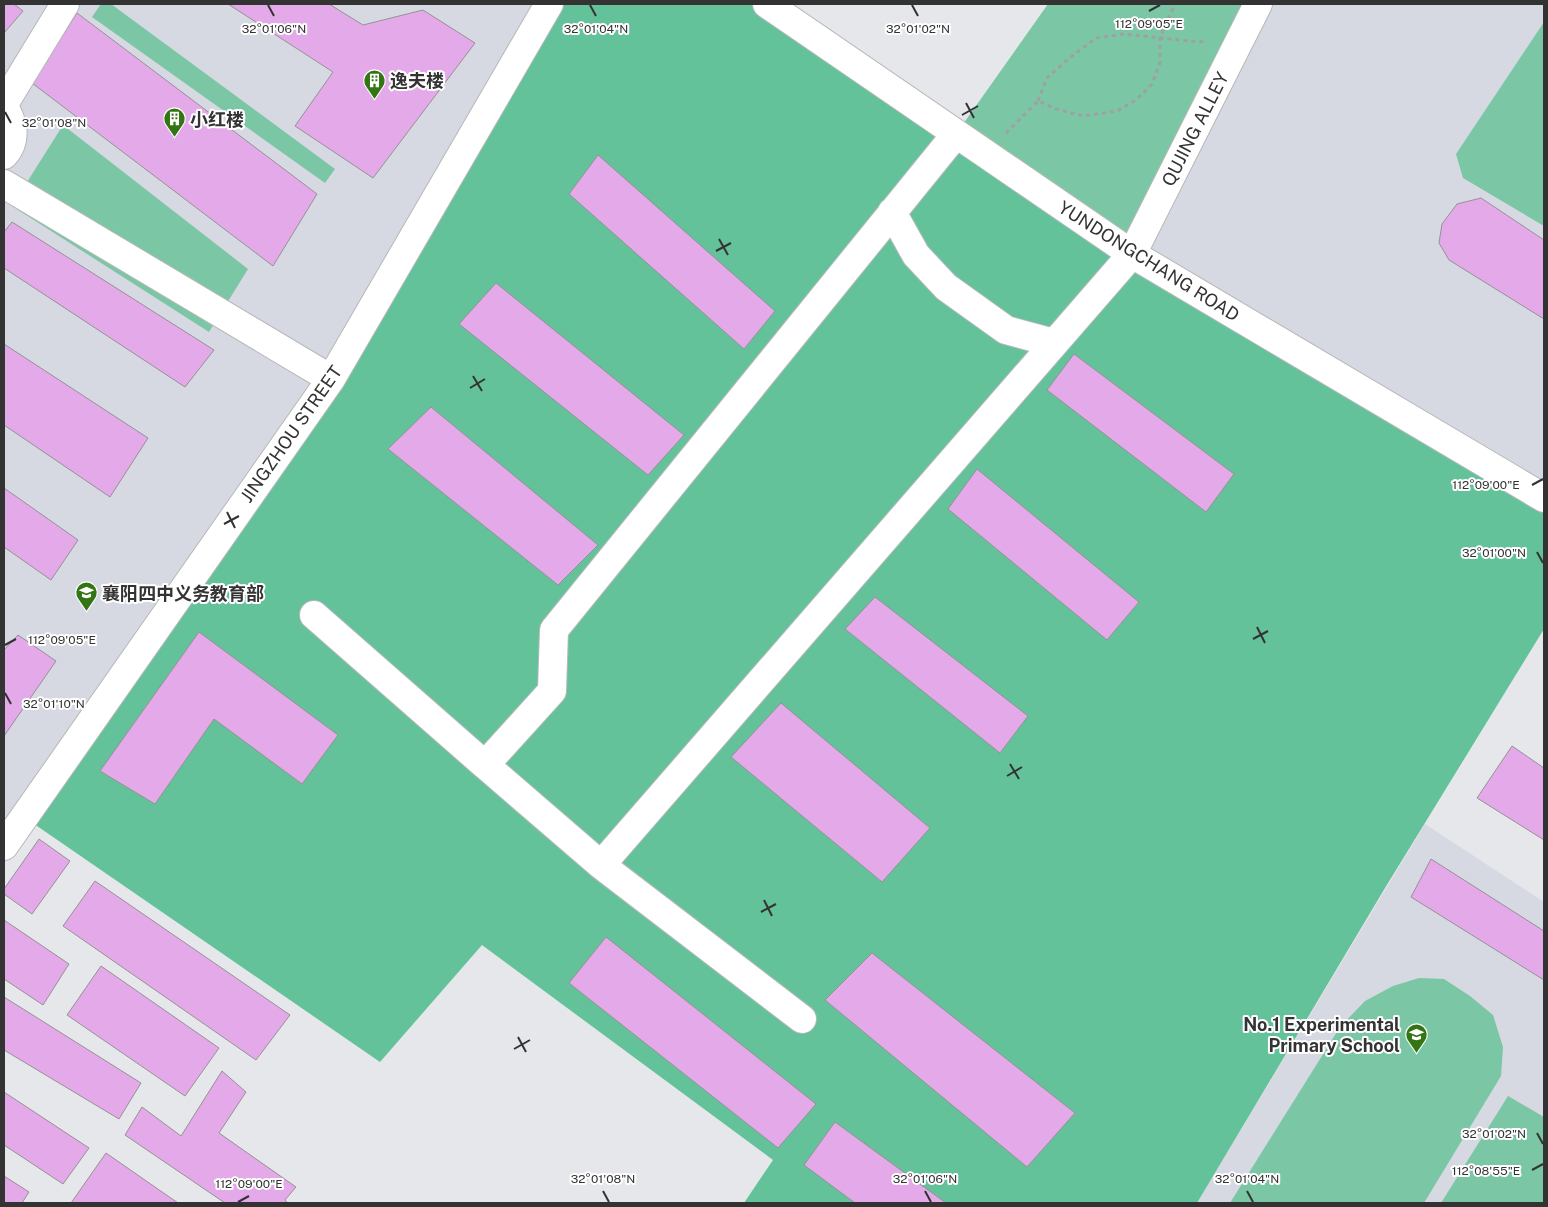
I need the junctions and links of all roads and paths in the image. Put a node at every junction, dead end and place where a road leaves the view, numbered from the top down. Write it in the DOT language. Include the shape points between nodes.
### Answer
graph roads {
  1 [pos="64,4"];
  2 [pos="549,4"];
  3 [pos="767,4"];
  4 [pos="1175,4"];
  5 [pos="1252,15"];
  6 [pos="1160,37"];
  7 [pos="1038,101"];
  8 [pos="4,104"];
  9 [pos="4,107"];
  10 [pos="956,134"];
  11 [pos="985,154"];
  12 [pos="4,155"];
  13 [pos="4,184"];
  14 [pos="892,212"];
  15 [pos="1132,254"];
  16 [pos="1054,343"];
  17 [pos="331,379"];
  18 [pos="1544,498"];
  19 [pos="314,615"];
  20 [pos="486,765"];
  21 [pos="4,846"];
  22 [pos="601,865"];
  23 [pos="802,1019"];
  1 -- 8 [label="street"];
  2 -- 17 [label="street, JINGZHOU STREET"];
  3 -- 10 [label="street, YUNDONGCHANG ROAD"];
  4 -- 6 [label="path"];
  5 -- 6 [label="path" via="1200,42"];
  5 -- 15 [label="street, QUJING ALLEY"];
  6 -- 7 [label="path" via="1124,34 1096,38 1047,78"];
  6 -- 7 [label="path" via="1160,63 1152,84 1136,100 1117,111 1083,116"];
  7 -- 11 [label="path"];
  9 -- 12 [label="street" via="13,128 12,140"];
  10 -- 11 [label="street, YUNDONGCHANG ROAD"];
  10 -- 14 [label="street"];
  11 -- 15 [label="street, YUNDONGCHANG ROAD"];
  13 -- 17 [label="street"];
  14 -- 16 [label="street" via="916,255 946,287 1006,330"];
  14 -- 20 [label="street" via="554,630 552,691"];
  15 -- 16 [label="street, QUJING ALLEY"];
  15 -- 18 [label="street, YUNDONGCHANG ROAD"];
  16 -- 22 [label="street, QUJING ALLEY"];
  17 -- 21 [label="street, JINGZHOU STREET"];
  19 -- 20 [label="street"];
  20 -- 22 [label="street"];
  22 -- 23 [label="street"];
}
